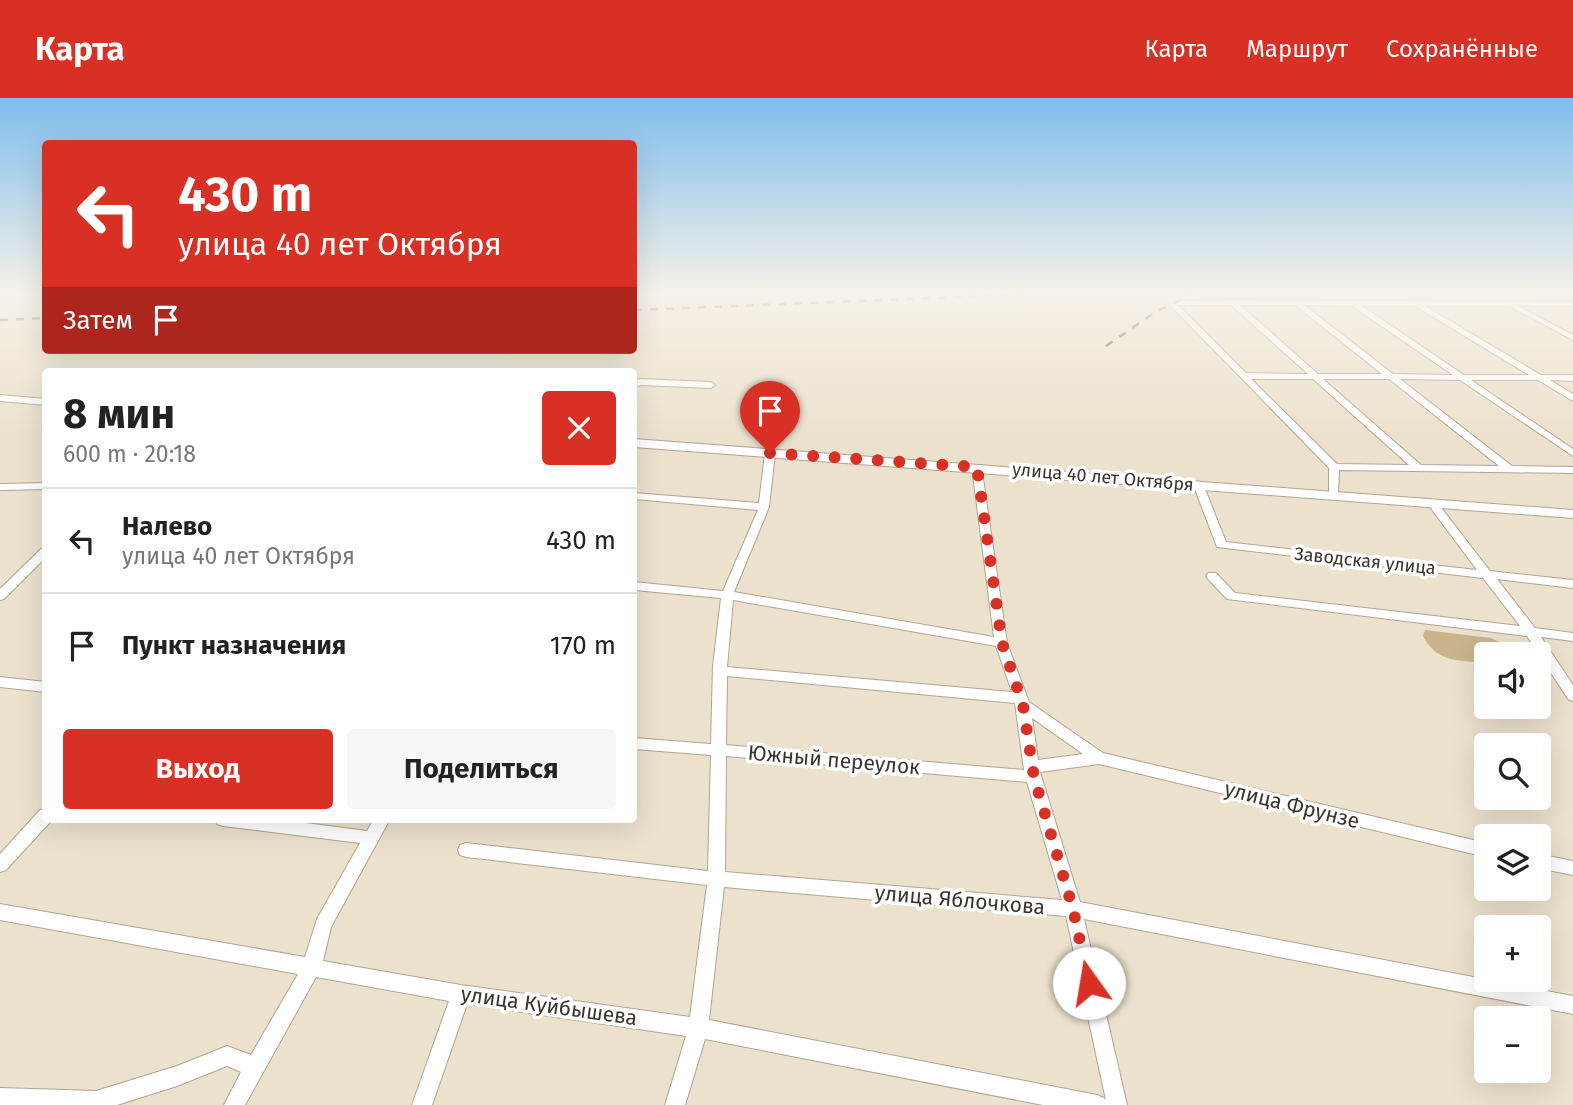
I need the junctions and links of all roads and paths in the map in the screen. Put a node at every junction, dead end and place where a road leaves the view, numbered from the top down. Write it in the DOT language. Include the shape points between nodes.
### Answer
graph roads {
  1 [pos="1211,341"];
  2 [pos="1277,341"];
  3 [pos="1345,341"];
  4 [pos="1408,341"];
  5 [pos="1478,341"];
  6 [pos="1246,376"];
  7 [pos="1317,376"];
  8 [pos="1391,376"];
  9 [pos="1461,377"];
  10 [pos="1540,378"];
  11 [pos="1573,378"];
  12 [pos="637,383"];
  13 [pos="711,385"];
  14 [pos="0,398"];
  15 [pos="1573,398"];
  16 [pos="42,402"];
  17 [pos="637,443"];
  18 [pos="770,453"];
  19 [pos="1573,453"];
  20 [pos="977,467"];
  21 [pos="1334,467"];
  22 [pos="1418,468"];
  23 [pos="1509,469"];
  24 [pos="1573,470"];
  25 [pos="1198,484"];
  26 [pos="42,486"];
  27 [pos="0,487"];
  28 [pos="1332,495"];
  29 [pos="637,496"];
  30 [pos="1432,503"];
  31 [pos="764,507"];
  32 [pos="1573,514"];
  33 [pos="42,554"];
  34 [pos="1487,574"];
  35 [pos="1212,576"];
  36 [pos="1573,584"];
  37 [pos="637,586"];
  38 [pos="727,595"];
  39 [pos="0,596"];
  40 [pos="1530,631"];
  41 [pos="1573,637"];
  42 [pos="1002,643"];
  43 [pos="720,671"];
  44 [pos="0,682"];
  45 [pos="42,687"];
  46 [pos="1573,696"];
  47 [pos="1021,702"];
  48 [pos="637,744"];
  49 [pos="719,750"];
  50 [pos="1099,758"];
  51 [pos="1033,772"];
  52 [pos="42,820"];
  53 [pos="253,823"];
  54 [pos="379,823"];
  55 [pos="370,838"];
  56 [pos="1474,847"];
  57 [pos="466,850"];
  58 [pos="1551,864"];
  59 [pos="0,865"];
  60 [pos="1573,869"];
  61 [pos="716,879"];
  62 [pos="1073,909"];
  63 [pos="0,912"];
  64 [pos="312,967"];
  65 [pos="461,994"];
  66 [pos="1573,1005"];
  67 [pos="698,1028"];
  68 [pos="256,1067"];
  69 [pos="0,1098"];
  70 [pos="234,1105"];
  71 [pos="422,1105"];
  72 [pos="675,1105"];
  73 [pos="1097,1105"];
  74 [pos="1117,1105"];
  1 -- 6 [label="street"];
  2 -- 7 [label="street"];
  3 -- 8 [label="street"];
  4 -- 9 [label="street"];
  5 -- 10 [label="street"];
  6 -- 7 [label="street"];
  6 -- 21 [label="street"];
  7 -- 8 [label="street"];
  7 -- 22 [label="street"];
  8 -- 9 [label="street"];
  8 -- 23 [label="street"];
  9 -- 10 [label="street"];
  9 -- 19 [label="street"];
  10 -- 11 [label="street"];
  10 -- 15 [label="street"];
  12 -- 13 [label="street"];
  14 -- 16 [label="street"];
  17 -- 18 [label="street, улица 40 лет Октября"];
  18 -- 20 [label="street, улица 40 лет Октября"];
  18 -- 31 [label="street"];
  20 -- 25 [label="street, улица 40 лет Октября"];
  20 -- 42 [label="street"];
  21 -- 22 [label="street"];
  21 -- 28 [label="street"];
  22 -- 23 [label="street"];
  23 -- 24 [label="street"];
  25 -- 28 [label="street, улица 40 лет Октября"];
  25 -- 34 [label="street, Заводская улица" via="1222,545"];
  26 -- 27 [label="street"];
  28 -- 30 [label="street, улица 40 лет Октября"];
  29 -- 31 [label="street"];
  30 -- 32 [label="street, улица 40 лет Октября"];
  30 -- 34 [label="street"];
  31 -- 38 [label="street"];
  33 -- 39 [label="street"];
  34 -- 36 [label="street, Заводская улица"];
  34 -- 40 [label="street"];
  35 -- 40 [label="street" via="1231,596"];
  37 -- 38 [label="street"];
  38 -- 42 [label="street"];
  38 -- 43 [label="street"];
  40 -- 41 [label="street"];
  40 -- 46 [label="street"];
  42 -- 47 [label="street"];
  43 -- 47 [label="street"];
  43 -- 49 [label="street"];
  44 -- 45 [label="street"];
  47 -- 50 [label="street, улица Фрунзе"];
  47 -- 51 [label="street"];
  48 -- 49 [label="street, Южный переулок"];
  49 -- 51 [label="street, Южный переулок"];
  49 -- 61 [label="street"];
  50 -- 51 [label="street, улица Фрунзе"];
  50 -- 56 [label="street, улица Фрунзе"];
  51 -- 62 [label="street"];
  52 -- 59 [label="street"];
  53 -- 55 [label="street"];
  54 -- 55 [label="street"];
  55 -- 64 [label="street" via="323,925"];
  57 -- 61 [label="street, улица Яблочкова"];
  58 -- 60 [label="street"];
  61 -- 62 [label="street, улица Яблочкова"];
  61 -- 67 [label="street"];
  62 -- 66 [label="street, улица Яблочкова"];
  62 -- 74 [label="street"];
  63 -- 64 [label="street, улица Куйбышева"];
  64 -- 65 [label="street, улица Куйбышева"];
  64 -- 68 [label="street"];
  65 -- 67 [label="street, улица Куйбышева"];
  65 -- 71 [label="street"];
  67 -- 72 [label="street"];
  67 -- 73 [label="street, улица Куйбышева"];
  68 -- 69 [label="street" via="227,1056 96,1101"];
  68 -- 70 [label="street"];
}
